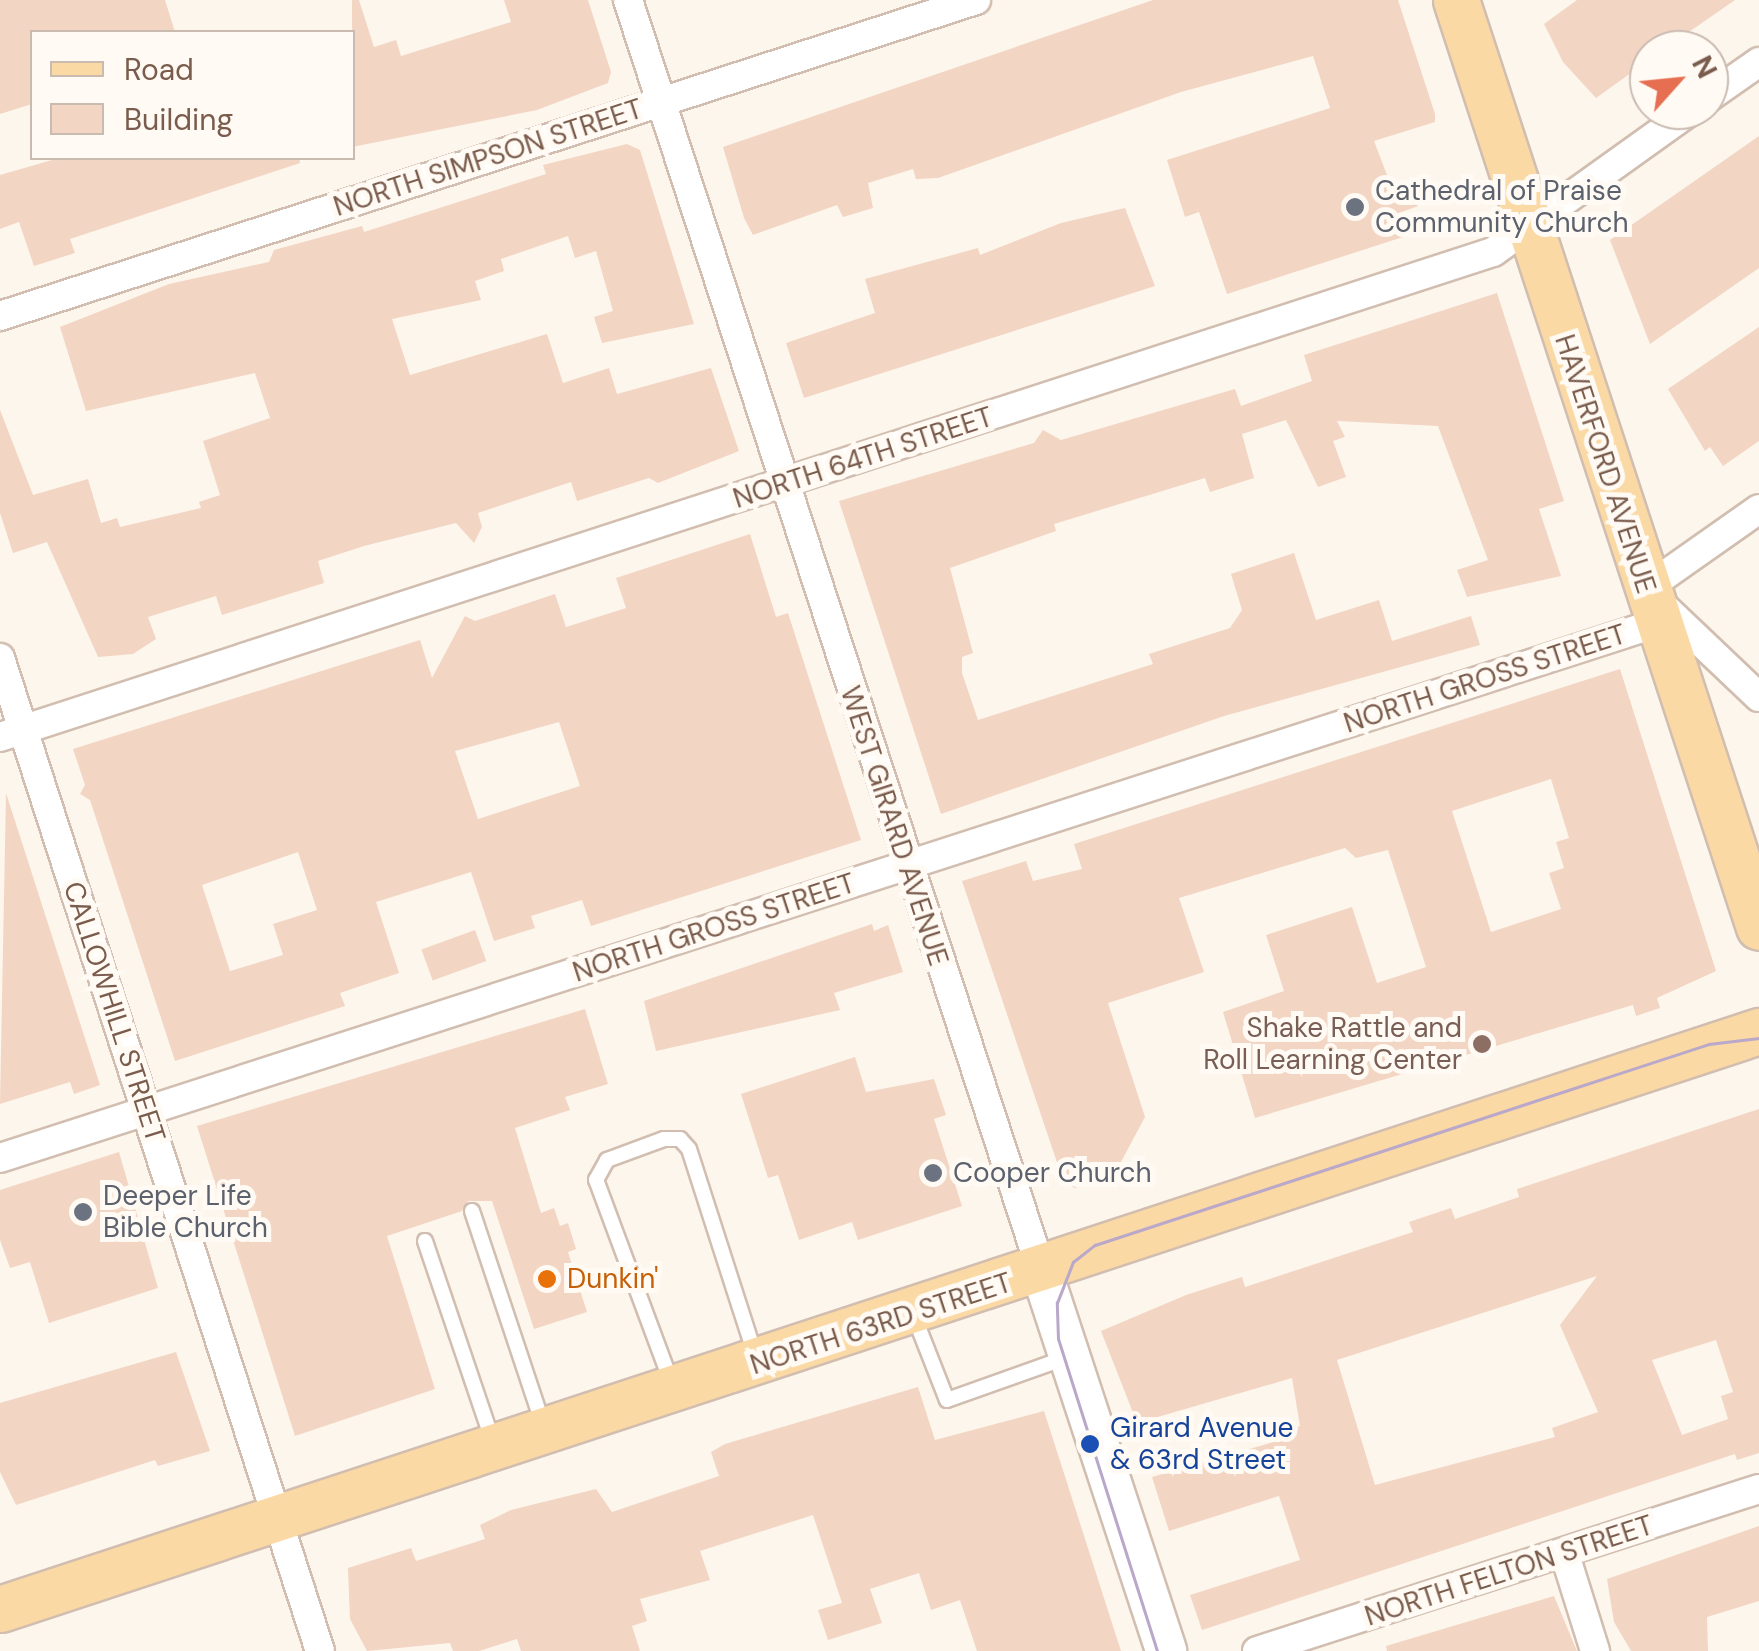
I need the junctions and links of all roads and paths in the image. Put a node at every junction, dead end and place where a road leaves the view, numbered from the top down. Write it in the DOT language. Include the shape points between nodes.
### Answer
graph roads {
  1 [pos="628,0"];
  2 [pos="976,0"];
  3 [pos="1456,0"];
  4 [pos="1759,62"];
  5 [pos="1729,83"];
  6 [pos="660,102"];
  7 [pos="1662,130"];
  8 [pos="1528,225"];
  9 [pos="0,316"];
  10 [pos="783,485"];
  11 [pos="1759,509"];
  12 [pos="1651,606"];
  13 [pos="0,658"];
  14 [pos="1759,697"];
  15 [pos="12,733"];
  16 [pos="907,866"];
  17 [pos="1759,927"];
  18 [pos="1759,1032"];
  19 [pos="146,1111"];
  20 [pos="0,1158"];
  21 [pos="472,1211"];
  22 [pos="425,1241"];
  23 [pos="1042,1273"];
  24 [pos="914,1314"];
  25 [pos="1069,1356"];
  26 [pos="758,1364"];
  27 [pos="675,1391"];
  28 [pos="546,1432"];
  29 [pos="495,1449"];
  30 [pos="1759,1489"];
  31 [pos="277,1520"];
  32 [pos="1564,1555"];
  33 [pos="0,1609"];
  34 [pos="320,1651"];
  35 [pos="1166,1651"];
  36 [pos="1257,1651"];
  37 [pos="1594,1651"];
  1 -- 6 [label="street, WEST GIRARD AVENUE"];
  2 -- 6 [label="street, NORTH SIMPSON STREET"];
  3 -- 8 [label="main road, HAVERFORD AVENUE"];
  4 -- 5 [label="street"];
  6 -- 9 [label="street, NORTH SIMPSON STREET"];
  6 -- 10 [label="street, WEST GIRARD AVENUE"];
  7 -- 8 [label="street, NORTH 64TH STREET"];
  8 -- 10 [label="street, NORTH 64TH STREET" via="1493,252"];
  8 -- 12 [label="main road, HAVERFORD AVENUE"];
  10 -- 15 [label="street, NORTH 64TH STREET"];
  10 -- 16 [label="street, WEST GIRARD AVENUE"];
  11 -- 12 [label="street, NORTH GROSS STREET"];
  12 -- 14 [label="street"];
  12 -- 16 [label="street, NORTH GROSS STREET"];
  12 -- 17 [label="main road, HAVERFORD AVENUE"];
  13 -- 15 [label="street, CALLOWHILL STREET"];
  15 -- 19 [label="street, CALLOWHILL STREET"];
  16 -- 19 [label="street, NORTH GROSS STREET"];
  16 -- 23 [label="street, WEST GIRARD AVENUE"];
  18 -- 23 [label="main road, NORTH 63RD STREET"];
  19 -- 20 [label="street, NORTH GROSS STREET"];
  19 -- 31 [label="street, CALLOWHILL STREET"];
  21 -- 28 [label="lane"];
  22 -- 29 [label="lane"];
  23 -- 24 [label="main road, NORTH 63RD STREET"];
  23 -- 25 [label="street, WEST GIRARD AVENUE"];
  24 -- 25 [label="lane" via="947,1400"];
  24 -- 26 [label="main road, NORTH 63RD STREET"];
  25 -- 35 [label="street, WEST GIRARD AVENUE"];
  26 -- 27 [label="main road, NORTH 63RD STREET"];
  26 -- 27 [label="lane" via="689,1149 680,1139 664,1139 607,1160 596,1180"];
  27 -- 28 [label="main road, NORTH 63RD STREET"];
  28 -- 29 [label="main road, NORTH 63RD STREET"];
  29 -- 31 [label="main road, NORTH 63RD STREET"];
  30 -- 32 [label="street, NORTH FELTON STREET"];
  31 -- 33 [label="main road, NORTH 63RD STREET"];
  31 -- 34 [label="street, CALLOWHILL STREET"];
  32 -- 36 [label="street, NORTH FELTON STREET"];
  32 -- 37 [label="street"];
}
